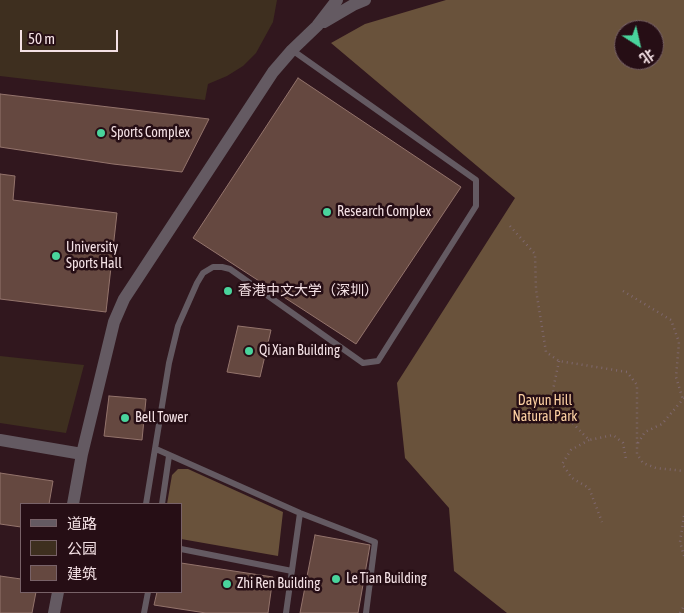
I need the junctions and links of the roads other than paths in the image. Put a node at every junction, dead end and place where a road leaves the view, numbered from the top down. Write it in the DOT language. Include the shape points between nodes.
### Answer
graph roads {
  1 [pos="337,0"];
  2 [pos="365,0"];
  3 [pos="317,26"];
  4 [pos="292,50"];
  5 [pos="0,440"];
  6 [pos="156,449"];
  7 [pos="82,454"];
  8 [pos="169,456"];
  9 [pos="73,503"];
  10 [pos="146,503"];
  11 [pos="162,503"];
  12 [pos="300,513"];
  13 [pos="182,549"];
  14 [pos="292,571"];
  15 [pos="58,593"];
  16 [pos="148,593"];
  17 [pos="54,613"];
  18 [pos="144,613"];
  19 [pos="286,613"];
  20 [pos="366,613"];
  1 -- 3 [label="street"];
  2 -- 3 [label="street"];
  3 -- 4 [label="street"];
  4 -- 6 [label="lane" via="476,180 476,206 378,361 363,362 230,269 212,267 204,273 178,326"];
  4 -- 7 [label="street" via="273,72 124,299 114,322"];
  5 -- 7 [label="street"];
  6 -- 8 [label="lane"];
  6 -- 10 [label="lane"];
  7 -- 9 [label="street"];
  8 -- 11 [label="lane"];
  8 -- 12 [label="lane"];
  12 -- 14 [label="lane"];
  12 -- 20 [label="lane" via="375,542"];
  13 -- 14 [label="lane"];
  14 -- 19 [label="lane"];
  15 -- 17 [label="street"];
  16 -- 18 [label="lane"];
}
